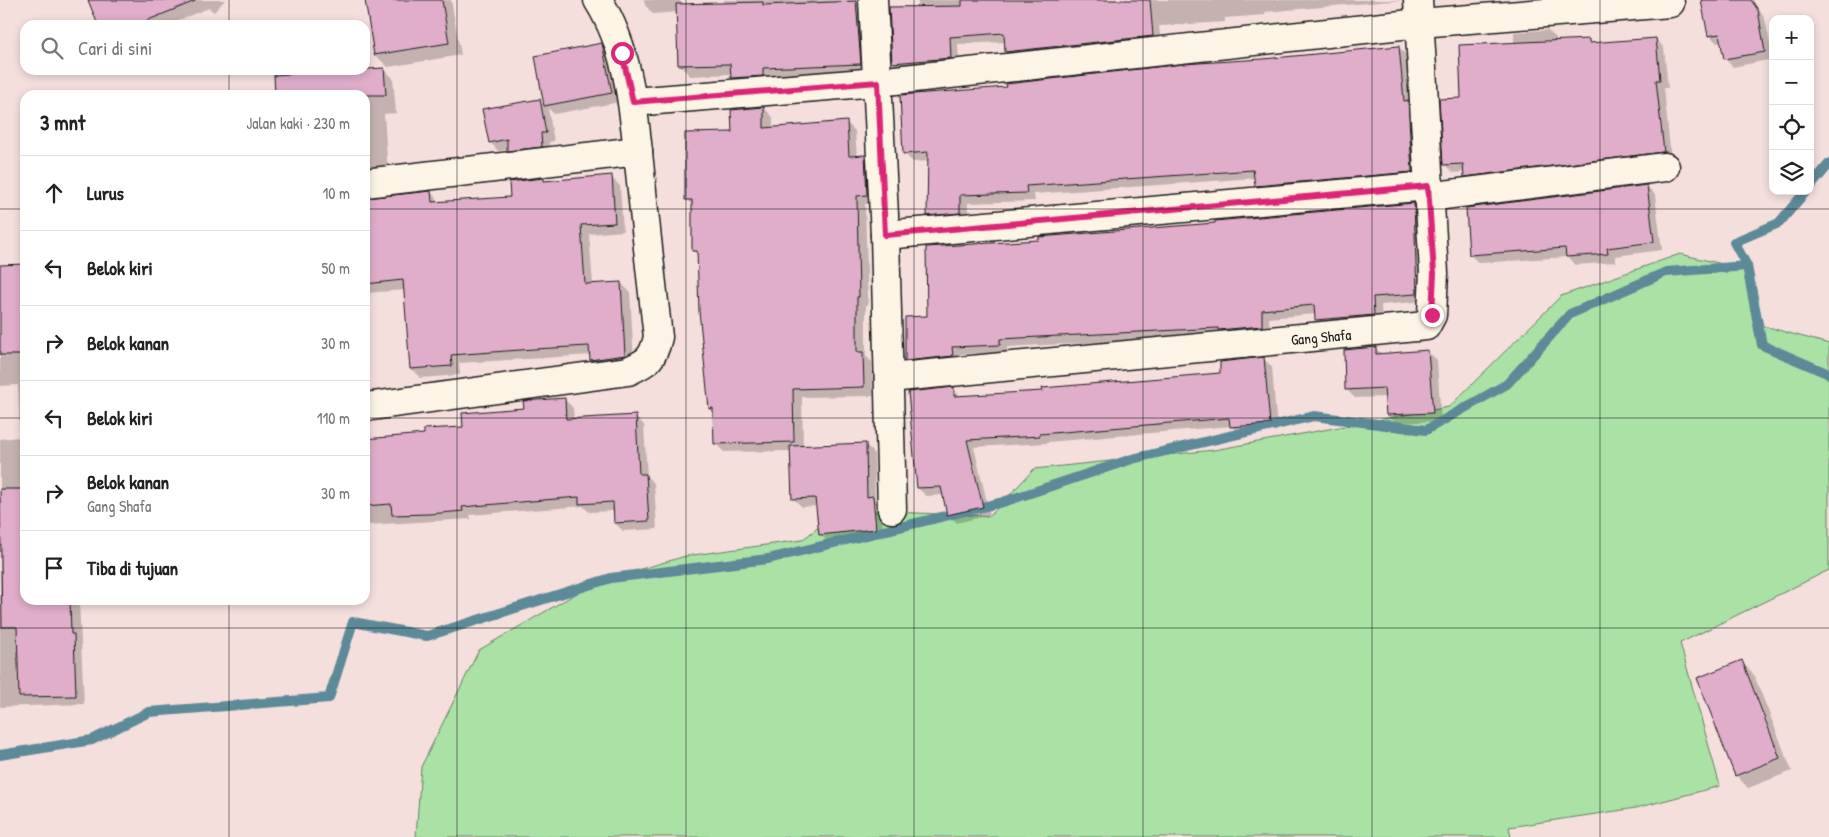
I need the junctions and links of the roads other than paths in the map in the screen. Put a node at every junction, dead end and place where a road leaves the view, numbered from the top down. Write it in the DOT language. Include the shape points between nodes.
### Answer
graph roads {
  1 [pos="598,0"];
  2 [pos="873,0"];
  3 [pos="1670,3"];
  4 [pos="1419,12"];
  5 [pos="878,82"];
  6 [pos="633,102"];
  7 [pos="638,150"];
  8 [pos="1665,167"];
  9 [pos="370,181"];
  10 [pos="1428,191"];
  11 [pos="885,235"];
  12 [pos="889,378"];
  13 [pos="370,406"];
  14 [pos="892,509"];
  1 -- 6 [label="street" via="622,53"];
  2 -- 5 [label="street"];
  3 -- 4 [label="street"];
  4 -- 5 [label="street"];
  4 -- 10 [label="street, Gang Shafa"];
  5 -- 6 [label="street"];
  5 -- 11 [label="street"];
  6 -- 7 [label="street"];
  7 -- 9 [label="street"];
  7 -- 13 [label="street" via="658,337 655,351 647,363 628,371"];
  8 -- 10 [label="street"];
  10 -- 11 [label="street"];
  10 -- 12 [label="street, Gang Shafa" via="1434,298 1432,315 1426,326"];
  11 -- 12 [label="street"];
  12 -- 14 [label="street"];
}
